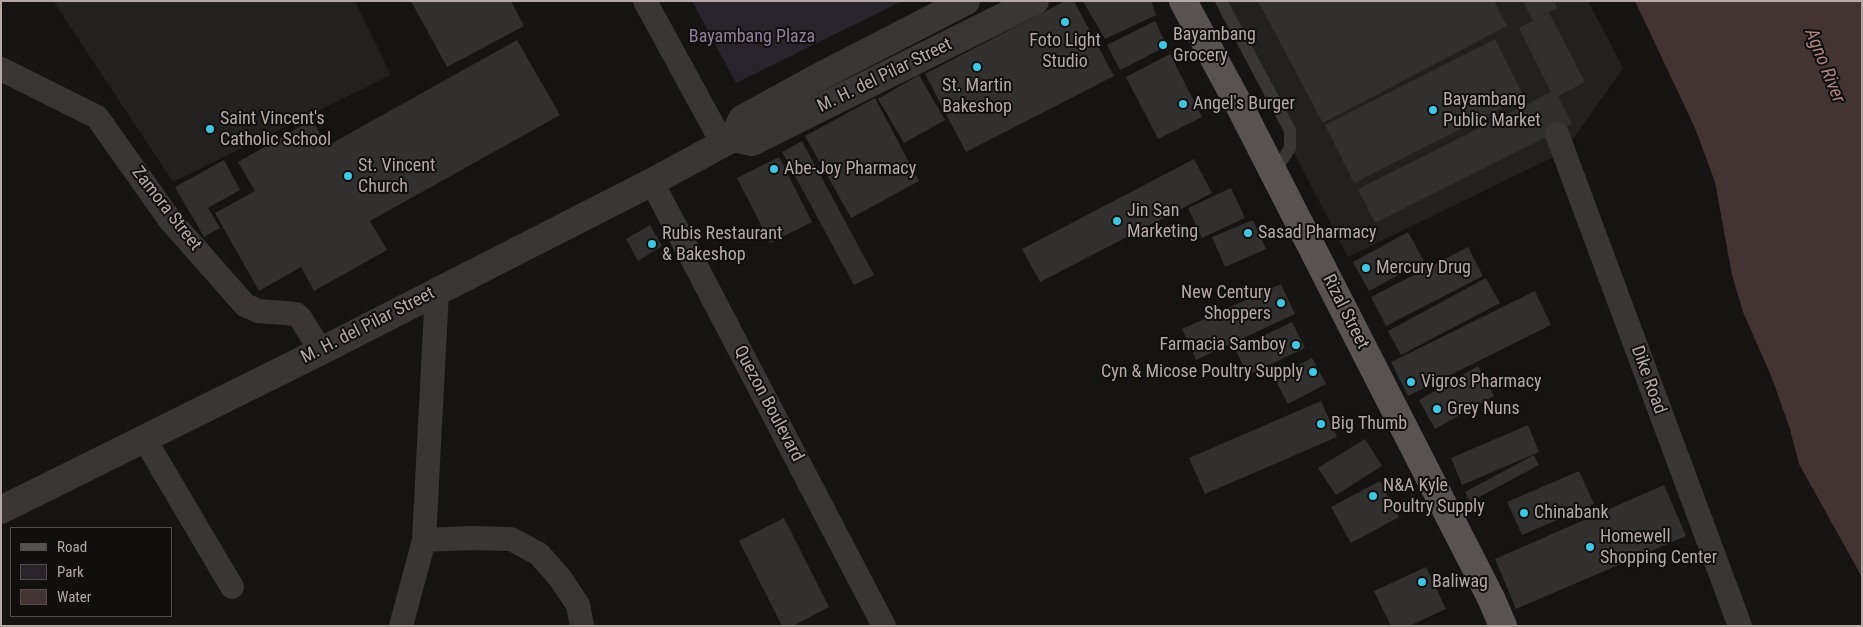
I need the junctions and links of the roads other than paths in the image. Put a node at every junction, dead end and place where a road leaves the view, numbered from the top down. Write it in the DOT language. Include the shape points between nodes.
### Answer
graph roads {
  1 [pos="645,1"];
  2 [pos="966,1"];
  3 [pos="1035,1"];
  4 [pos="1183,1"];
  5 [pos="1221,1"];
  6 [pos="1,69"];
  7 [pos="1557,134"];
  8 [pos="728,141"];
  9 [pos="1274,173"];
  10 [pos="652,182"];
  11 [pos="438,292"];
  12 [pos="321,351"];
  13 [pos="144,438"];
  14 [pos="1,510"];
  15 [pos="424,540"];
  16 [pos="232,586"];
  17 [pos="401,626"];
  18 [pos="582,626"];
  19 [pos="884,626"];
  20 [pos="1503,626"];
  21 [pos="1740,626"];
  1 -- 8 [label="street"];
  2 -- 8 [label="street, M. H. del Pilar Street" via="742,119"];
  3 -- 8 [label="street, M. H. del Pilar Street" via="752,142"];
  4 -- 9 [label="main road, Rizal Street"];
  5 -- 9 [label="lane" via="1290,130 1290,148"];
  6 -- 12 [label="street, Zamora Street" via="97,118 170,220 245,305 258,311 296,314"];
  7 -- 21 [label="street, Dike Road"];
  8 -- 10 [label="street, M. H. del Pilar Street"];
  9 -- 20 [label="main road, Rizal Street"];
  10 -- 11 [label="street, M. H. del Pilar Street"];
  10 -- 19 [label="street, Quezon Boulevard"];
  11 -- 12 [label="street, M. H. del Pilar Street"];
  11 -- 15 [label="street"];
  12 -- 13 [label="street, M. H. del Pilar Street"];
  13 -- 14 [label="street, M. H. del Pilar Street"];
  13 -- 16 [label="street"];
  15 -- 17 [label="street"];
  15 -- 18 [label="street" via="512,539 539,554 560,578 578,605"];
}
